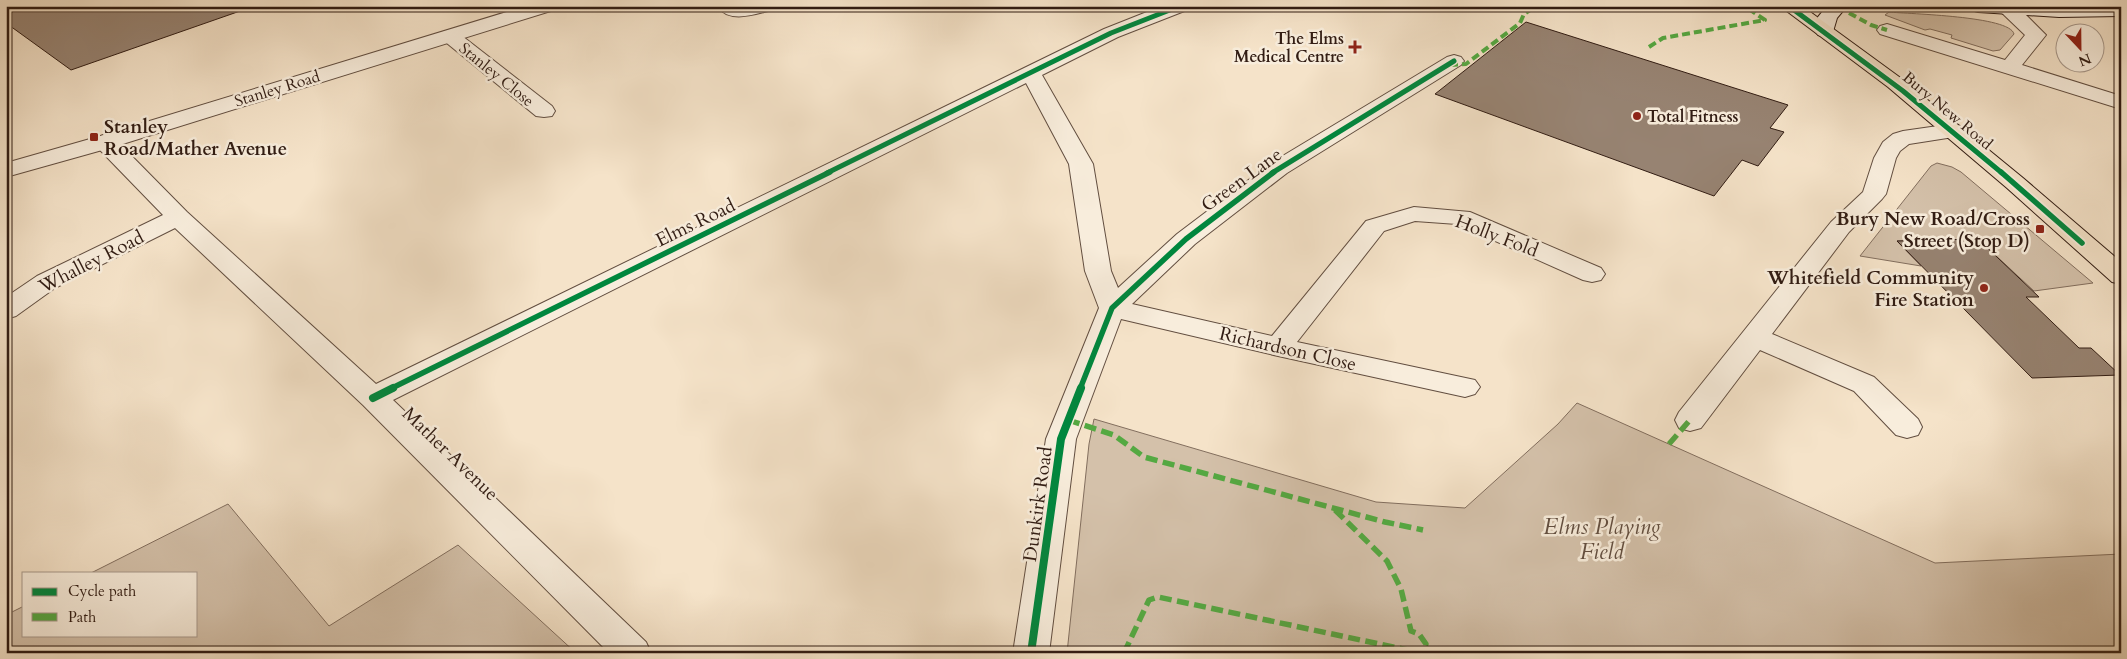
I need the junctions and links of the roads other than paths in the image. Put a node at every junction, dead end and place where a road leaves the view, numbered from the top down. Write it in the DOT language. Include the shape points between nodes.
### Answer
graph roads {
  1 [pos="547,6"];
  2 [pos="726,6"];
  3 [pos="765,6"];
  4 [pos="1180,6"];
  5 [pos="1789,6"];
  6 [pos="1838,6"];
  7 [pos="1978,6"];
  8 [pos="2009,9"];
  9 [pos="2107,9"];
  10 [pos="1886,30"];
  11 [pos="1825,31"];
  12 [pos="450,36"];
  13 [pos="1454,62"];
  14 [pos="2009,68"];
  15 [pos="1031,73"];
  16 [pos="2121,103"];
  17 [pos="544,112"];
  18 [pos="1952,131"];
  19 [pos="105,142"];
  20 [pos="6,170"];
  21 [pos="178,217"];
  22 [pos="1592,274"];
  23 [pos="2121,276"];
  24 [pos="1112,308"];
  25 [pos="6,310"];
  26 [pos="1755,337"];
  27 [pos="1278,347"];
  28 [pos="1465,387"];
  29 [pos="373,398"];
  30 [pos="1690,420"];
  31 [pos="1907,427"];
  32 [pos="633,653"];
  33 [pos="1031,653"];
  1 -- 12 [label="street, Stanley Road"];
  2 -- 3 [label="street" via="740,12"];
  4 -- 15 [label="street, Elms Road" via="1111,33"];
  5 -- 11 [label="highway, Bury New Road"];
  6 -- 11 [label="street" via="1828,17"];
  7 -- 8 [label="street"];
  8 -- 9 [label="street"];
  8 -- 14 [label="street" via="2036,35"];
  10 -- 14 [label="street" via="1933,39"];
  11 -- 18 [label="highway, Bury New Road"];
  12 -- 17 [label="street, Stanley Close"];
  12 -- 19 [label="street, Stanley Road"];
  13 -- 24 [label="street, Green Lane" via="1279,168 1186,239"];
  14 -- 16 [label="street"];
  15 -- 24 [label="street" via="1081,164 1098,271"];
  15 -- 29 [label="street, Elms Road"];
  18 -- 23 [label="highway, Bury New Road"];
  18 -- 26 [label="street" via="1911,136 1891,147 1874,194 1840,227"];
  19 -- 20 [label="street, Stanley Road"];
  19 -- 21 [label="street, Mather Avenue"];
  21 -- 25 [label="street, Whalley Road" via="46,282"];
  21 -- 29 [label="street, Mather Avenue"];
  22 -- 27 [label="street, Holly Fold" via="1461,217 1414,214 1375,226"];
  24 -- 27 [label="street, Richardson Close"];
  24 -- 33 [label="street, Dunkirk Road" via="1061,439"];
  26 -- 30 [label="street"];
  26 -- 31 [label="street" via="1864,384"];
  27 -- 28 [label="street, Richardson Close"];
  29 -- 32 [label="street, Mather Avenue"];
}
